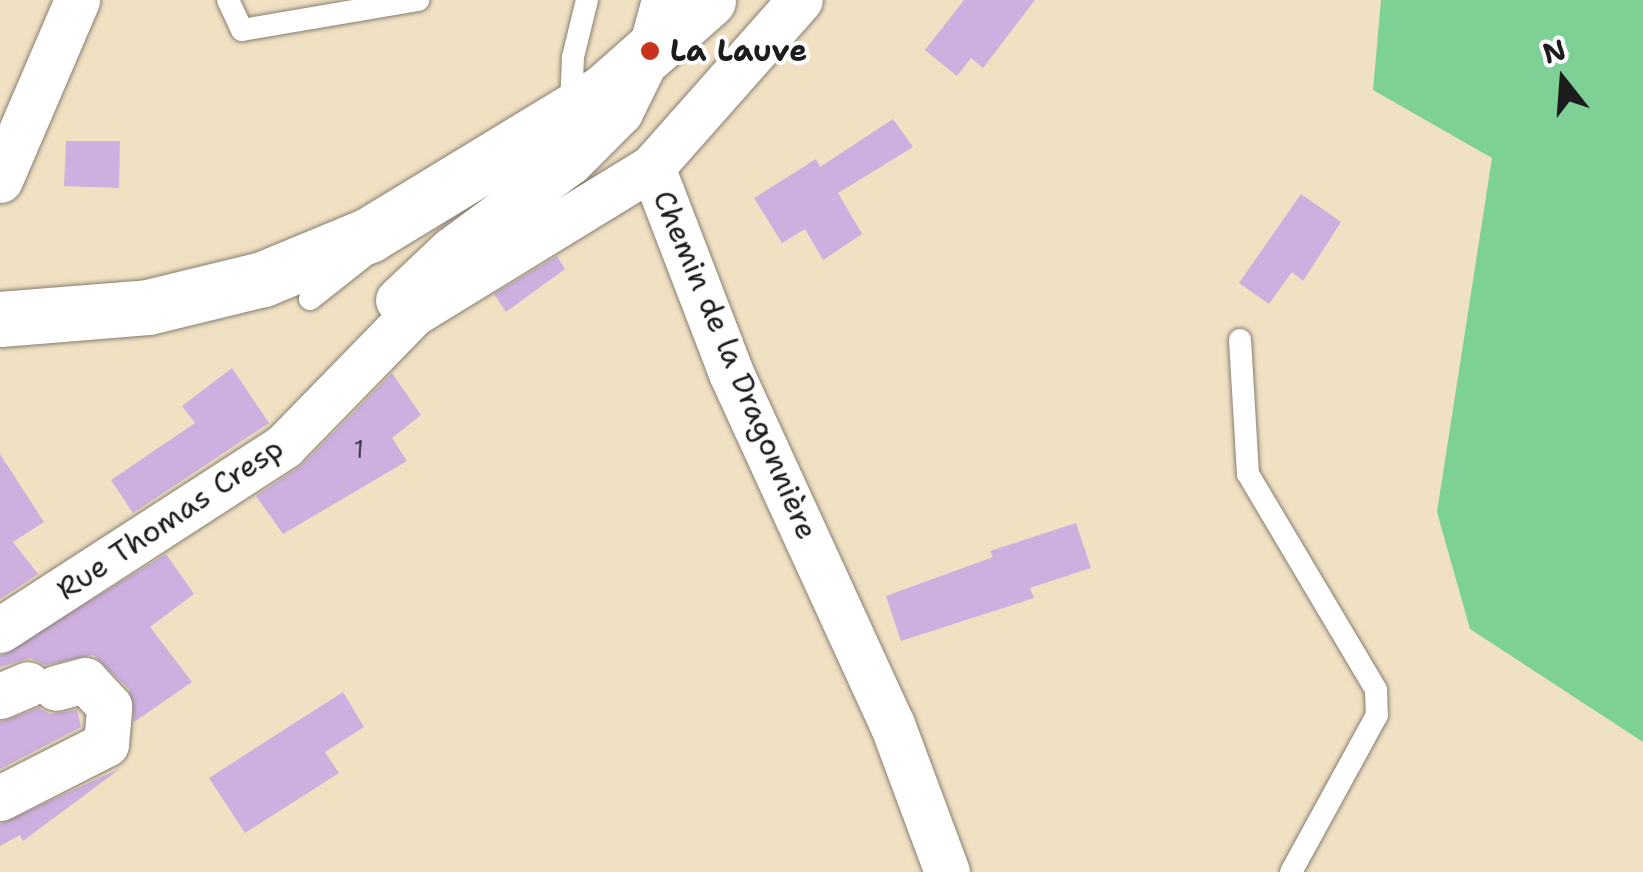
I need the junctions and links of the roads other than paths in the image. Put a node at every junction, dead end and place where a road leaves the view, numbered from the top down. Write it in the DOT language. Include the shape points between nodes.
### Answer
graph roads {
  1 [pos="77,0"];
  2 [pos="228,0"];
  3 [pos="418,0"];
  4 [pos="586,0"];
  5 [pos="708,0"];
  6 [pos="800,0"];
  7 [pos="657,26"];
  8 [pos="571,111"];
  9 [pos="652,166"];
  10 [pos="0,180"];
  11 [pos="368,236"];
  12 [pos="310,299"];
  13 [pos="0,318"];
  14 [pos="1240,340"];
  15 [pos="333,398"];
  16 [pos="0,630"];
  17 [pos="28,689"];
  18 [pos="0,798"];
  19 [pos="947,872"];
  20 [pos="1291,872"];
  1 -- 10 [label="street"];
  2 -- 3 [label="lane" via="242,30"];
  4 -- 8 [label="lane" via="573,57"];
  5 -- 7 [label="main road"];
  6 -- 9 [label="street"];
  7 -- 8 [label="main road"];
  7 -- 15 [label="street" via="620,112 570,162 451,250 372,324"];
  8 -- 11 [label="main road"];
  9 -- 15 [label="street, Chemin de la Dragonnière" via="414,313"];
  9 -- 19 [label="street, Chemin de la Dragonnière" via="732,373 892,724"];
  11 -- 12 [label="lane" via="360,262"];
  11 -- 13 [label="main road" via="263,278 148,307"];
  14 -- 20 [label="lane" via="1248,474 1376,690 1377,715"];
  15 -- 16 [label="street, Rue Thomas Cresp" via="241,476"];
  17 -- 18 [label="street" via="86,680 109,706 106,744"];
}
